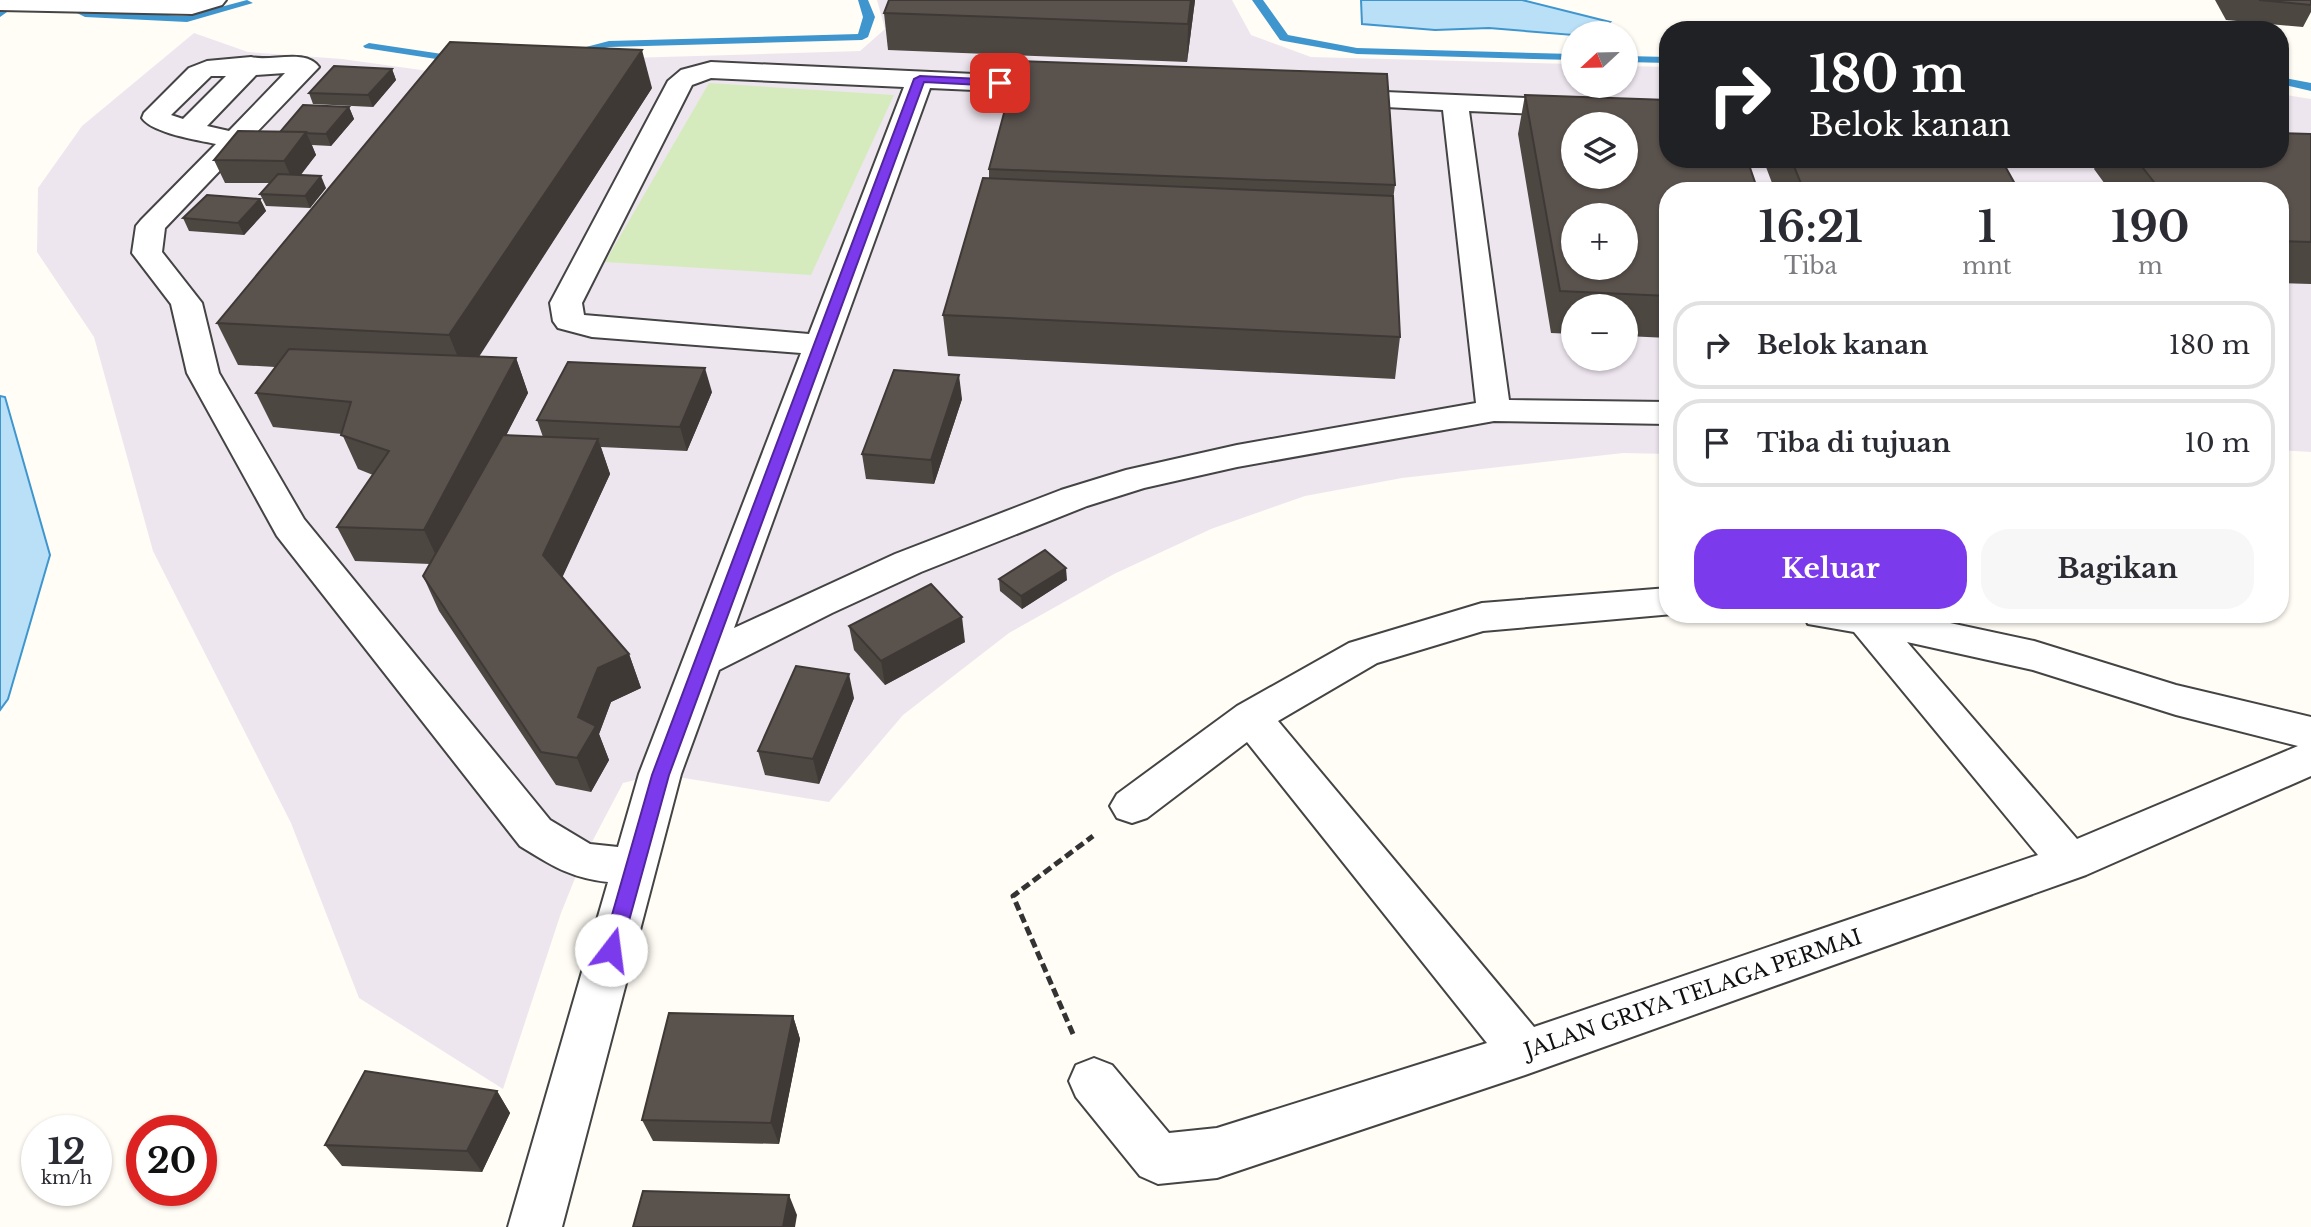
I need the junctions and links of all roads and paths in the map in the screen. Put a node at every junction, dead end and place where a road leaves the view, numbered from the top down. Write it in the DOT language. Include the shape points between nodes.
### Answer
graph roads {
  1 [pos="214,0"];
  2 [pos="4,2"];
  3 [pos="920,79"];
  4 [pos="1084,86"];
  5 [pos="1318,97"];
  6 [pos="1455,103"];
  7 [pos="1659,112"];
  8 [pos="235,140"];
  9 [pos="821,345"];
  10 [pos="1494,410"];
  11 [pos="1659,413"];
  12 [pos="1659,603"];
  13 [pos="1868,623"];
  14 [pos="1883,623"];
  15 [pos="704,660"];
  16 [pos="1251,717"];
  17 [pos="2311,733"];
  18 [pos="2311,758"];
  19 [pos="1132,806"];
  20 [pos="2070,862"];
  21 [pos="634,867"];
  22 [pos="1525,1053"];
  23 [pos="1094,1081"];
  24 [pos="535,1227"];
  1 -- 2 [label="street" via="192,8"];
  3 -- 4 [label="street"];
  3 -- 9 [label="street"];
  3 -- 9 [label="street" via="711,70 690,75 681,81 566,303 569,321 592,327"];
  5 -- 6 [label="street"];
  6 -- 7 [label="street"];
  6 -- 10 [label="street"];
  8 -- 8 [label="street" via="306,67 215,67 198,73 155,118"];
  8 -- 21 [label="street" via="151,226 147,253 186,303 203,373 290,527 535,833 582,861"];
  9 -- 15 [label="street"];
  10 -- 11 [label="street"];
  10 -- 15 [label="street" via="1237,456 1074,498 908,563"];
  12 -- 16 [label="street" via="1482,617 1363,653"];
  13 -- 20 [label="street"];
  14 -- 17 [label="street" via="2034,656 2176,700"];
  15 -- 21 [label="street" via="660,775"];
  16 -- 19 [label="street"];
  16 -- 22 [label="street"];
  18 -- 20 [label="street, JALAN GRIYA TELAGA PERMAI"];
  19 -- 23 [label="path" via="1013,896"];
  20 -- 22 [label="street, JALAN GRIYA TELAGA PERMAI"];
  21 -- 24 [label="street"];
  22 -- 23 [label="street, JALAN GRIYA TELAGA PERMAI" via="1217,1153 1158,1159"];
}
